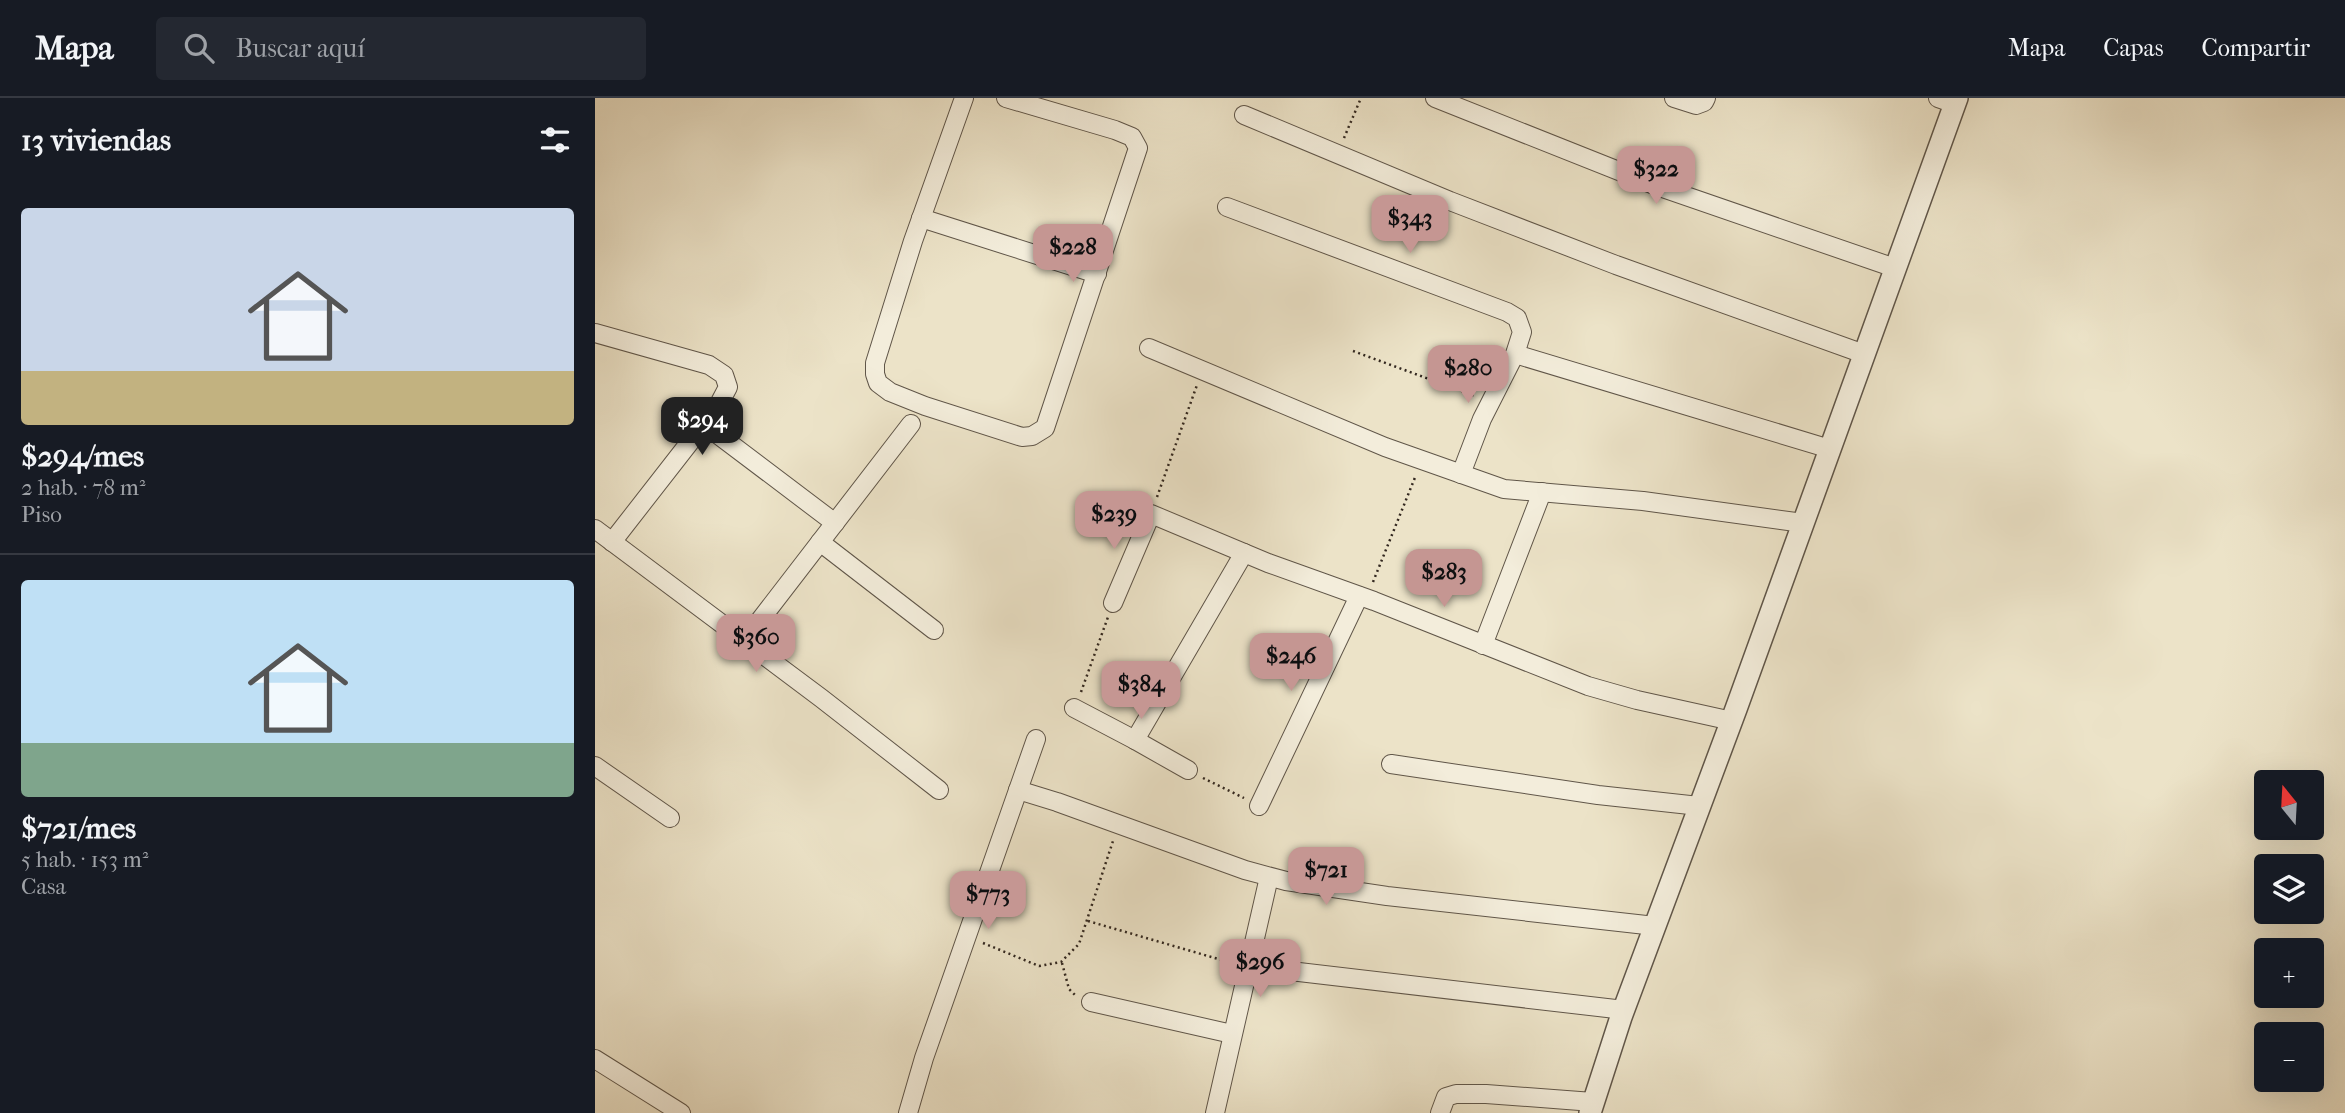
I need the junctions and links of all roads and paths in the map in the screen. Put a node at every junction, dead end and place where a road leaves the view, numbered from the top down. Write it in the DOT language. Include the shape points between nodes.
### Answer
graph roads {
  1 [pos="964,98"];
  2 [pos="1006,98"];
  3 [pos="1361,98"];
  4 [pos="1435,98"];
  5 [pos="1674,98"];
  6 [pos="1706,98"];
  7 [pos="1950,100"];
  8 [pos="1244,115"];
  9 [pos="1337,154"];
  10 [pos="1227,207"];
  11 [pos="921,218"];
  12 [pos="1895,268"];
  13 [pos="1097,274"];
  14 [pos="595,332"];
  15 [pos="1149,348"];
  16 [pos="1353,351"];
  17 [pos="1515,354"];
  18 [pos="1864,354"];
  19 [pos="1203,370"];
  20 [pos="1491,402"];
  21 [pos="703,424"];
  22 [pos="911,424"];
  23 [pos="1830,449"];
  24 [pos="1422,460"];
  25 [pos="1461,474"];
  26 [pos="1542,492"];
  27 [pos="1151,514"];
  28 [pos="835,523"];
  29 [pos="1803,523"];
  30 [pos="595,529"];
  31 [pos="612,542"];
  32 [pos="820,542"];
  33 [pos="1244,553"];
  34 [pos="1363,597"];
  35 [pos="1113,603"];
  36 [pos="934,630"];
  37 [pos="744,641"];
  38 [pos="1483,645"];
  39 [pos="1074,708"];
  40 [pos="1732,721"];
  41 [pos="1036,739"];
  42 [pos="1135,740"];
  43 [pos="1391,764"];
  44 [pos="595,766"];
  45 [pos="1188,770"];
  46 [pos="939,790"];
  47 [pos="1018,790"];
  48 [pos="1259,806"];
  49 [pos="1699,806"];
  50 [pos="670,818"];
  51 [pos="1118,825"];
  52 [pos="1269,877"];
  53 [pos="1088,921"];
  54 [pos="1655,926"];
  55 [pos="967,936"];
  56 [pos="1061,962"];
  57 [pos="1247,966"];
  58 [pos="1091,1002"];
  59 [pos="1623,1010"];
  60 [pos="1232,1034"];
  61 [pos="595,1059"];
  62 [pos="1591,1108"];
  63 [pos="681,1113"];
  64 [pos="908,1113"];
  65 [pos="1215,1113"];
  66 [pos="1440,1113"];
  1 -- 11 [label="street"];
  2 -- 13 [label="street" via="1115,130 1136,141 1136,158"];
  3 -- 9 [label="path"];
  4 -- 12 [label="street" via="1654,185"];
  5 -- 6 [label="street" via="1696,105"];
  7 -- 12 [label="street"];
  8 -- 9 [label="street"];
  9 -- 18 [label="street" via="1615,265"];
  10 -- 17 [label="street" via="1507,312 1517,318 1522,332"];
  11 -- 13 [label="street"];
  11 -- 13 [label="street" via="874,374 890,392 1012,435 1032,436 1045,428"];
  12 -- 18 [label="street"];
  14 -- 21 [label="street" via="718,369 728,387"];
  15 -- 19 [label="street"];
  16 -- 20 [label="path"];
  17 -- 20 [label="street"];
  17 -- 23 [label="street"];
  18 -- 23 [label="street"];
  19 -- 24 [label="street"];
  19 -- 27 [label="path"];
  20 -- 25 [label="street"];
  21 -- 28 [label="street"];
  21 -- 31 [label="street"];
  22 -- 28 [label="street"];
  23 -- 29 [label="street"];
  24 -- 25 [label="street"];
  24 -- 34 [label="path"];
  25 -- 26 [label="street" via="1504,489"];
  26 -- 29 [label="street"];
  26 -- 38 [label="street"];
  27 -- 33 [label="street"];
  27 -- 35 [label="street"];
  28 -- 32 [label="street"];
  29 -- 40 [label="street"];
  30 -- 31 [label="street"];
  31 -- 37 [label="street"];
  32 -- 36 [label="street"];
  32 -- 37 [label="street"];
  33 -- 34 [label="street"];
  33 -- 42 [label="street"];
  34 -- 38 [label="street"];
  34 -- 48 [label="street"];
  35 -- 39 [label="path"];
  37 -- 46 [label="street"];
  38 -- 40 [label="street" via="1588,687"];
  39 -- 42 [label="street"];
  40 -- 49 [label="street"];
  41 -- 47 [label="street"];
  42 -- 45 [label="street"];
  43 -- 49 [label="street"];
  44 -- 50 [label="street"];
  45 -- 48 [label="path"];
  47 -- 51 [label="street"];
  47 -- 55 [label="street"];
  49 -- 54 [label="street"];
  51 -- 52 [label="street"];
  51 -- 53 [label="path"];
  52 -- 54 [label="street"];
  52 -- 57 [label="street"];
  53 -- 56 [label="path" via="1079,944"];
  53 -- 57 [label="path"];
  54 -- 59 [label="street"];
  55 -- 56 [label="path" via="1039,966"];
  55 -- 64 [label="street"];
  56 -- 58 [label="path" via="1069,989"];
  57 -- 59 [label="street"];
  57 -- 60 [label="street"];
  58 -- 60 [label="street"];
  59 -- 62 [label="street"];
  60 -- 65 [label="street"];
  61 -- 63 [label="street"];
  62 -- 66 [label="street" via="1456,1094 1446,1097"];
}
